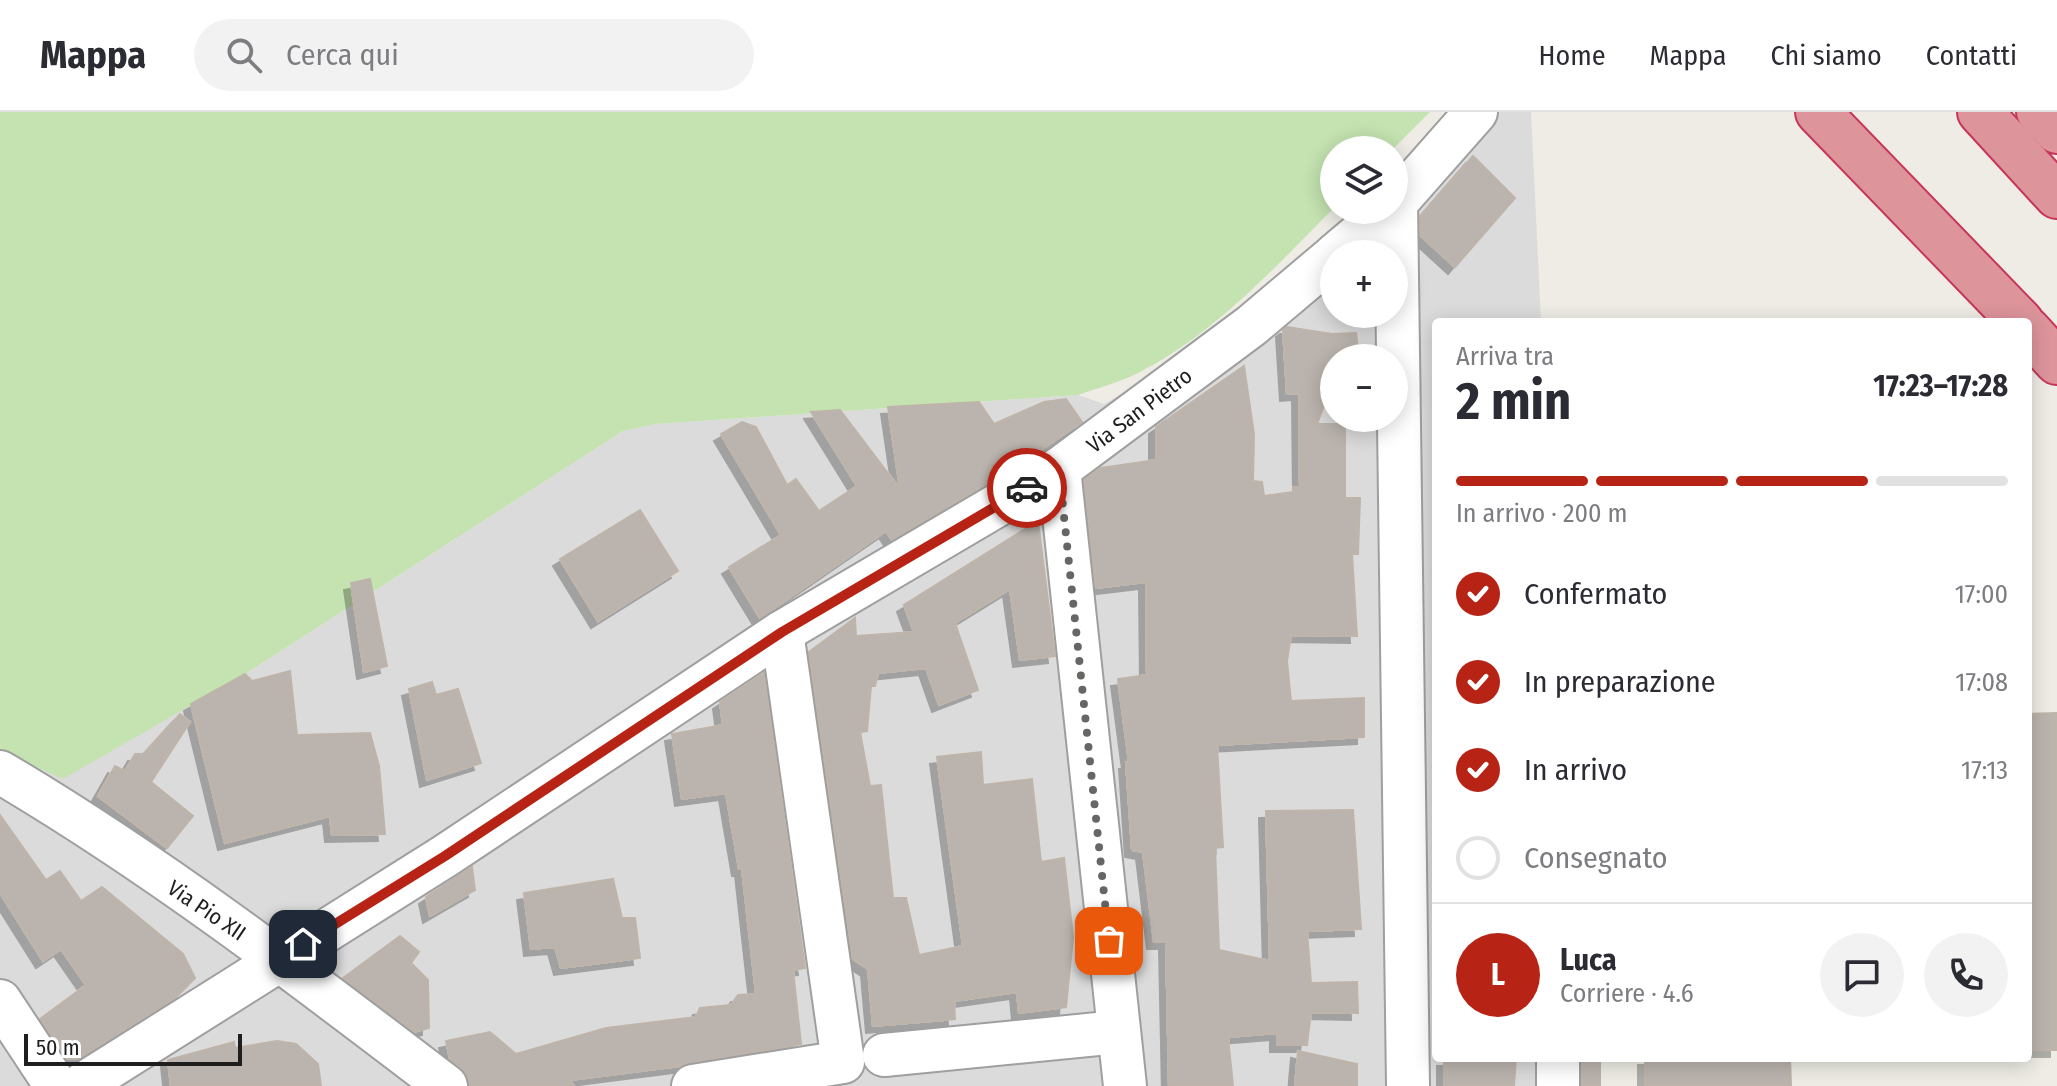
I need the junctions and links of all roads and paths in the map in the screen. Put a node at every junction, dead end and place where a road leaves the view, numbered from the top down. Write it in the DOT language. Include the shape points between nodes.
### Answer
graph roads {
  1 [pos="1476,112"];
  2 [pos="1818,112"];
  3 [pos="1980,112"];
  4 [pos="2039,112"];
  5 [pos="2057,131"];
  6 [pos="1408,189"];
  7 [pos="2057,196"];
  8 [pos="1372,224"];
  9 [pos="1393,224"];
  10 [pos="1353,240"];
  11 [pos="1320,268"];
  12 [pos="2017,318"];
  13 [pos="2032,334"];
  14 [pos="2057,362"];
  15 [pos="1059,469"];
  16 [pos="782,632"];
  17 [pos="0,772"];
  18 [pos="279,959"];
  19 [pos="0,1001"];
  20 [pos="1118,1032"];
  21 [pos="884,1055"];
  22 [pos="1558,1062"];
  23 [pos="56,1086"];
  24 [pos="80,1086"];
  25 [pos="446,1086"];
  26 [pos="693,1086"];
  27 [pos="1125,1086"];
  28 [pos="1408,1086"];
  29 [pos="1558,1086"];
  1 -- 6 [label="street, Via San Pietro"];
  2 -- 12 [label="highway"];
  3 -- 7 [label="highway"];
  4 -- 5 [label="highway"];
  8 -- 10 [label="street, Via San Pietro"];
  9 -- 28 [label="street"];
  11 -- 15 [label="street, Via San Pietro" via="1251,326"];
  13 -- 14 [label="highway"];
  15 -- 16 [label="street, Via San Pietro"];
  15 -- 20 [label="street"];
  16 -- 18 [label="street, Via San Pietro" via="445,856"];
  16 -- 26 [label="street" via="843,1062"];
  17 -- 18 [label="street, Via Pio XII" via="66,811"];
  18 -- 24 [label="street, Via San Pietro"];
  18 -- 25 [label="street, Via Pio XII"];
  19 -- 23 [label="street"];
  20 -- 21 [label="street"];
  20 -- 27 [label="street"];
  22 -- 29 [label="street"];
}
